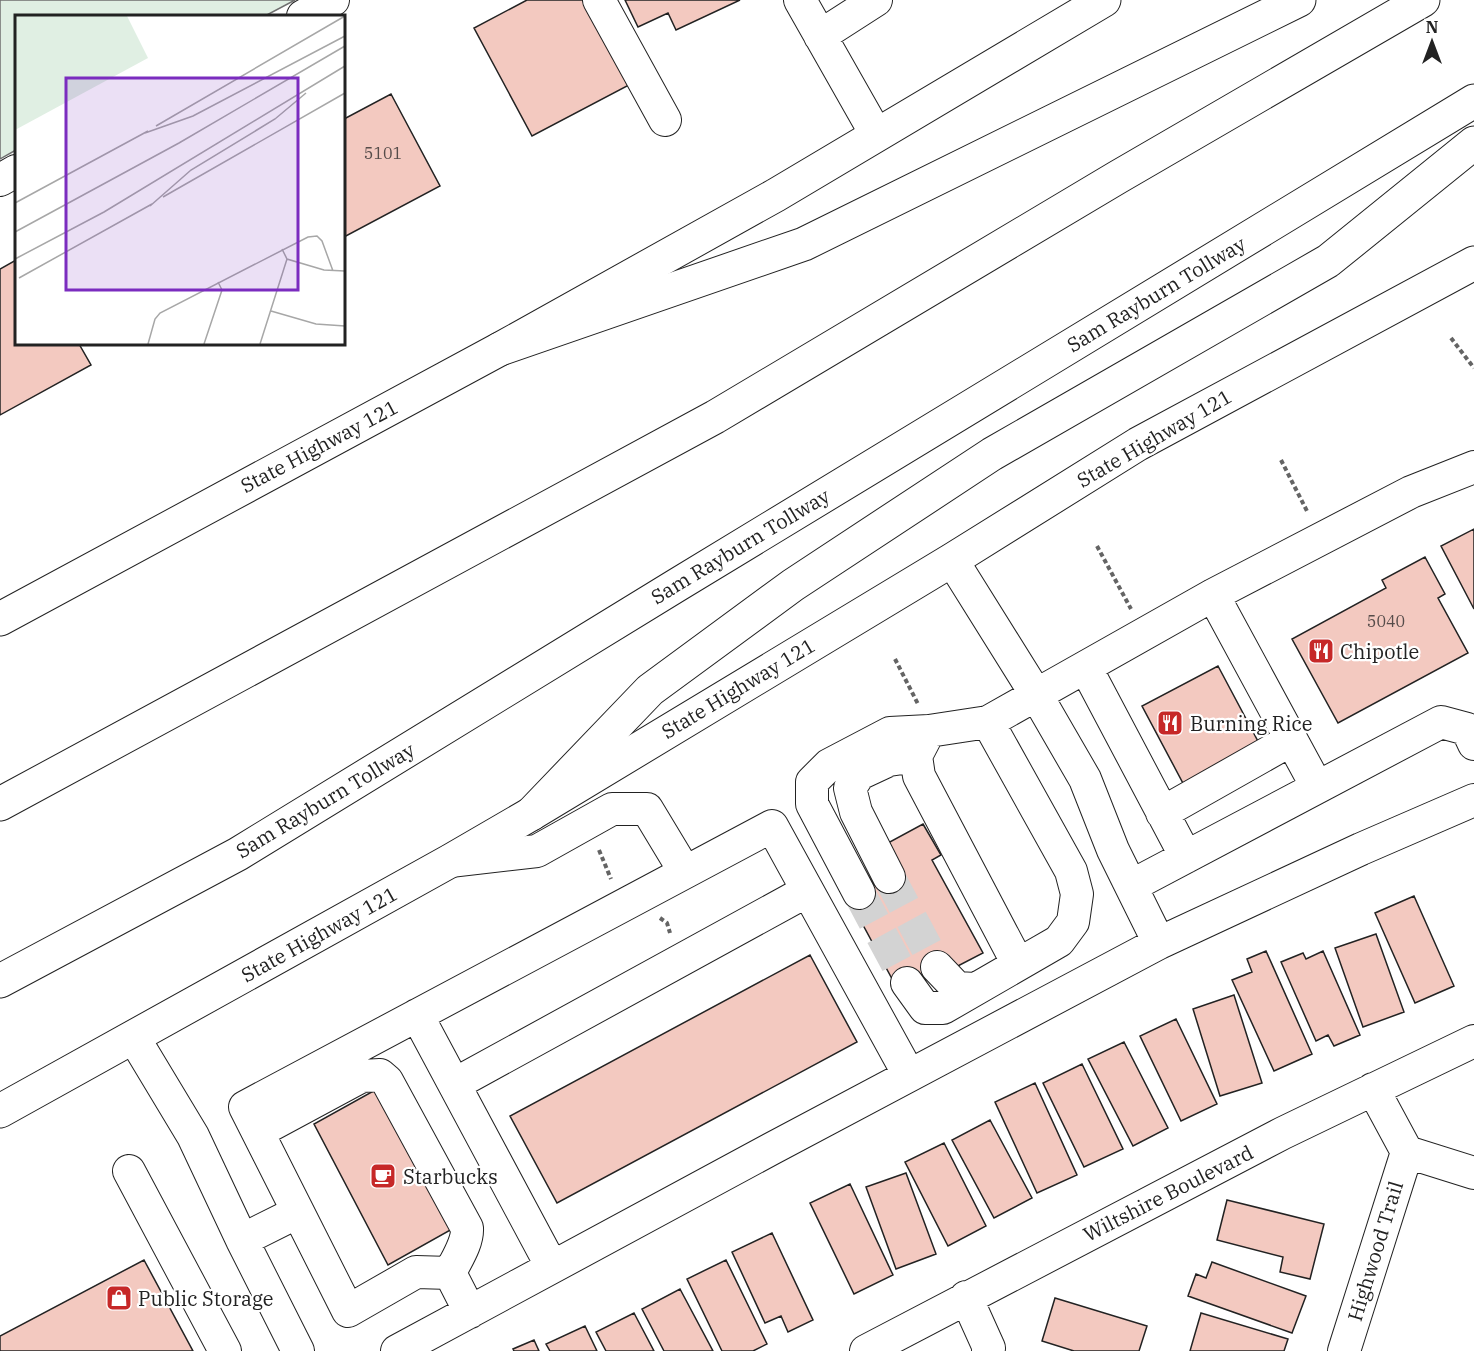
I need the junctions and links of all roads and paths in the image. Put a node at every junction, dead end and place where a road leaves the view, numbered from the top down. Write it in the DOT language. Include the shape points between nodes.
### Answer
graph roads {
  1 [pos="333,0"];
  2 [pos="599,0"];
  3 [pos="800,0"];
  4 [pos="876,0"];
  5 [pos="1104,0"];
  6 [pos="1299,0"];
  7 [pos="1423,0"];
  8 [pos="305,15"];
  9 [pos="820,36"];
  10 [pos="1474,101"];
  11 [pos="665,120"];
  12 [pos="876,134"];
  13 [pos="1474,142"];
  14 [pos="15,172"];
  15 [pos="0,180"];
  16 [pos="1472,268"];
  17 [pos="1451,338"];
  18 [pos="500,349"];
  19 [pos="1474,368"];
  20 [pos="1281,460"];
  21 [pos="1474,467"];
  22 [pos="1322,538"];
  23 [pos="1097,546"];
  24 [pos="952,560"];
  25 [pos="1212,595"];
  26 [pos="0,619"];
  27 [pos="1144,634"];
  28 [pos="895,659"];
  29 [pos="1086,668"];
  30 [pos="1037,696"];
  31 [pos="988,722"];
  32 [pos="922,732"];
  33 [pos="1291,741"];
  34 [pos="1474,744"];
  35 [pos="1317,787"];
  36 [pos="1474,800"];
  37 [pos="0,804"];
  38 [pos="1162,813"];
  39 [pos="531,814"];
  40 [pos="598,848"];
  41 [pos="1113,850"];
  42 [pos="1186,857"];
  43 [pos="450,861"];
  44 [pos="1071,871"];
  45 [pos="685,872"];
  46 [pos="889,877"];
  47 [pos="613,882"];
  48 [pos="1131,886"];
  49 [pos="807,891"];
  50 [pos="859,893"];
  51 [pos="655,915"];
  52 [pos="670,940"];
  53 [pos="1159,943"];
  54 [pos="1018,964"];
  55 [pos="937,967"];
  56 [pos="0,981"];
  57 [pos="907,983"];
  58 [pos="975,989"];
  59 [pos="417,1015"];
  60 [pos="134,1038"];
  61 [pos="1474,1041"];
  62 [pos="909,1075"];
  63 [pos="455,1084"];
  64 [pos="1373,1089"];
  65 [pos="0,1111"];
  66 [pos="258,1132"];
  67 [pos="1407,1152"];
  68 [pos="129,1171"];
  69 [pos="1474,1173"];
  70 [pos="298,1212"];
  71 [pos="242,1240"];
  72 [pos="552,1267"];
  73 [pos="450,1273"];
  74 [pos="966,1298"];
  75 [pos="470,1312"];
  76 [pos="225,1351"];
  77 [pos="298,1351"];
  78 [pos="397,1351"];
  79 [pos="866,1351"];
  80 [pos="988,1351"];
  81 [pos="1344,1351"];
  1 -- 8 [label="street"];
  2 -- 11 [label="street"];
  3 -- 9 [label="street"];
  4 -- 9 [label="street"];
  5 -- 12 [label="main road, State Highway 121"];
  6 -- 18 [label="main road" via="804,244"];
  7 -- 37 [label="main road" via="715,417"];
  9 -- 12 [label="street"];
  10 -- 56 [label="main road, Sam Rayburn Tollway" via="238,854"];
  12 -- 18 [label="main road, State Highway 121" via="776,195"];
  13 -- 39 [label="main road" via="1328,261 992,454 793,585 650,690"];
  14 -- 15 [label="street"];
  16 -- 24 [label="main road, State Highway 121" via="1138,444"];
  17 -- 19 [label="path"];
  18 -- 26 [label="main road, State Highway 121"];
  20 -- 22 [label="path"];
  21 -- 22 [label="street" via="1411,492"];
  22 -- 25 [label="street"];
  23 -- 27 [label="path"];
  24 -- 30 [label="street"];
  24 -- 39 [label="main road, State Highway 121"];
  25 -- 27 [label="street"];
  25 -- 33 [label="street"];
  27 -- 29 [label="street"];
  28 -- 32 [label="path"];
  29 -- 30 [label="street"];
  29 -- 38 [label="street"];
  30 -- 31 [label="street"];
  30 -- 41 [label="street" via="1085,779"];
  31 -- 32 [label="street"];
  31 -- 44 [label="street"];
  32 -- 46 [label="street" via="889,760 859,774 850,788 856,812"];
  32 -- 50 [label="street" via="890,733 829,765 812,782 813,804"];
  32 -- 54 [label="street" via="920,776"];
  33 -- 35 [label="street"];
  33 -- 38 [label="street"];
  34 -- 35 [label="street" via="1467,729 1441,722"];
  35 -- 42 [label="street"];
  36 -- 53 [label="street"];
  38 -- 42 [label="street"];
  39 -- 43 [label="main road, State Highway 121"];
  40 -- 47 [label="path"];
  41 -- 44 [label="street"];
  41 -- 48 [label="street"];
  42 -- 48 [label="street"];
  43 -- 45 [label="street" via="537,851 612,809 647,809"];
  43 -- 60 [label="main road, State Highway 121"];
  44 -- 54 [label="street" via="1077,894 1073,921 1059,941"];
  45 -- 49 [label="street" via="772,826"];
  45 -- 59 [label="street"];
  48 -- 53 [label="street"];
  49 -- 62 [label="street"];
  49 -- 63 [label="street"];
  51 -- 52 [label="path" via="669,927"];
  53 -- 62 [label="street"];
  54 -- 58 [label="street"];
  55 -- 58 [label="street" via="957,988"];
  57 -- 58 [label="street" via="925,1008 943,1008"];
  59 -- 63 [label="street"];
  59 -- 66 [label="street" via="245,1107"];
  60 -- 65 [label="main road, State Highway 121"];
  60 -- 71 [label="street" via="194,1137"];
  61 -- 64 [label="street, Wiltshire Boulevard"];
  62 -- 72 [label="street"];
  63 -- 72 [label="street"];
  64 -- 67 [label="street"];
  64 -- 74 [label="street, Wiltshire Boulevard"];
  66 -- 70 [label="street"];
  66 -- 73 [label="street" via="362,1076 380,1075 387,1081 467,1228"];
  67 -- 69 [label="street"];
  67 -- 81 [label="street, Highwood Trail"];
  68 -- 76 [label="street"];
  70 -- 71 [label="street"];
  70 -- 73 [label="street" via="348,1311 416,1272"];
  71 -- 77 [label="street"];
  72 -- 75 [label="street"];
  73 -- 75 [label="street"];
  74 -- 79 [label="street, Wiltshire Boulevard"];
  74 -- 80 [label="street"];
  75 -- 78 [label="street"];
}
